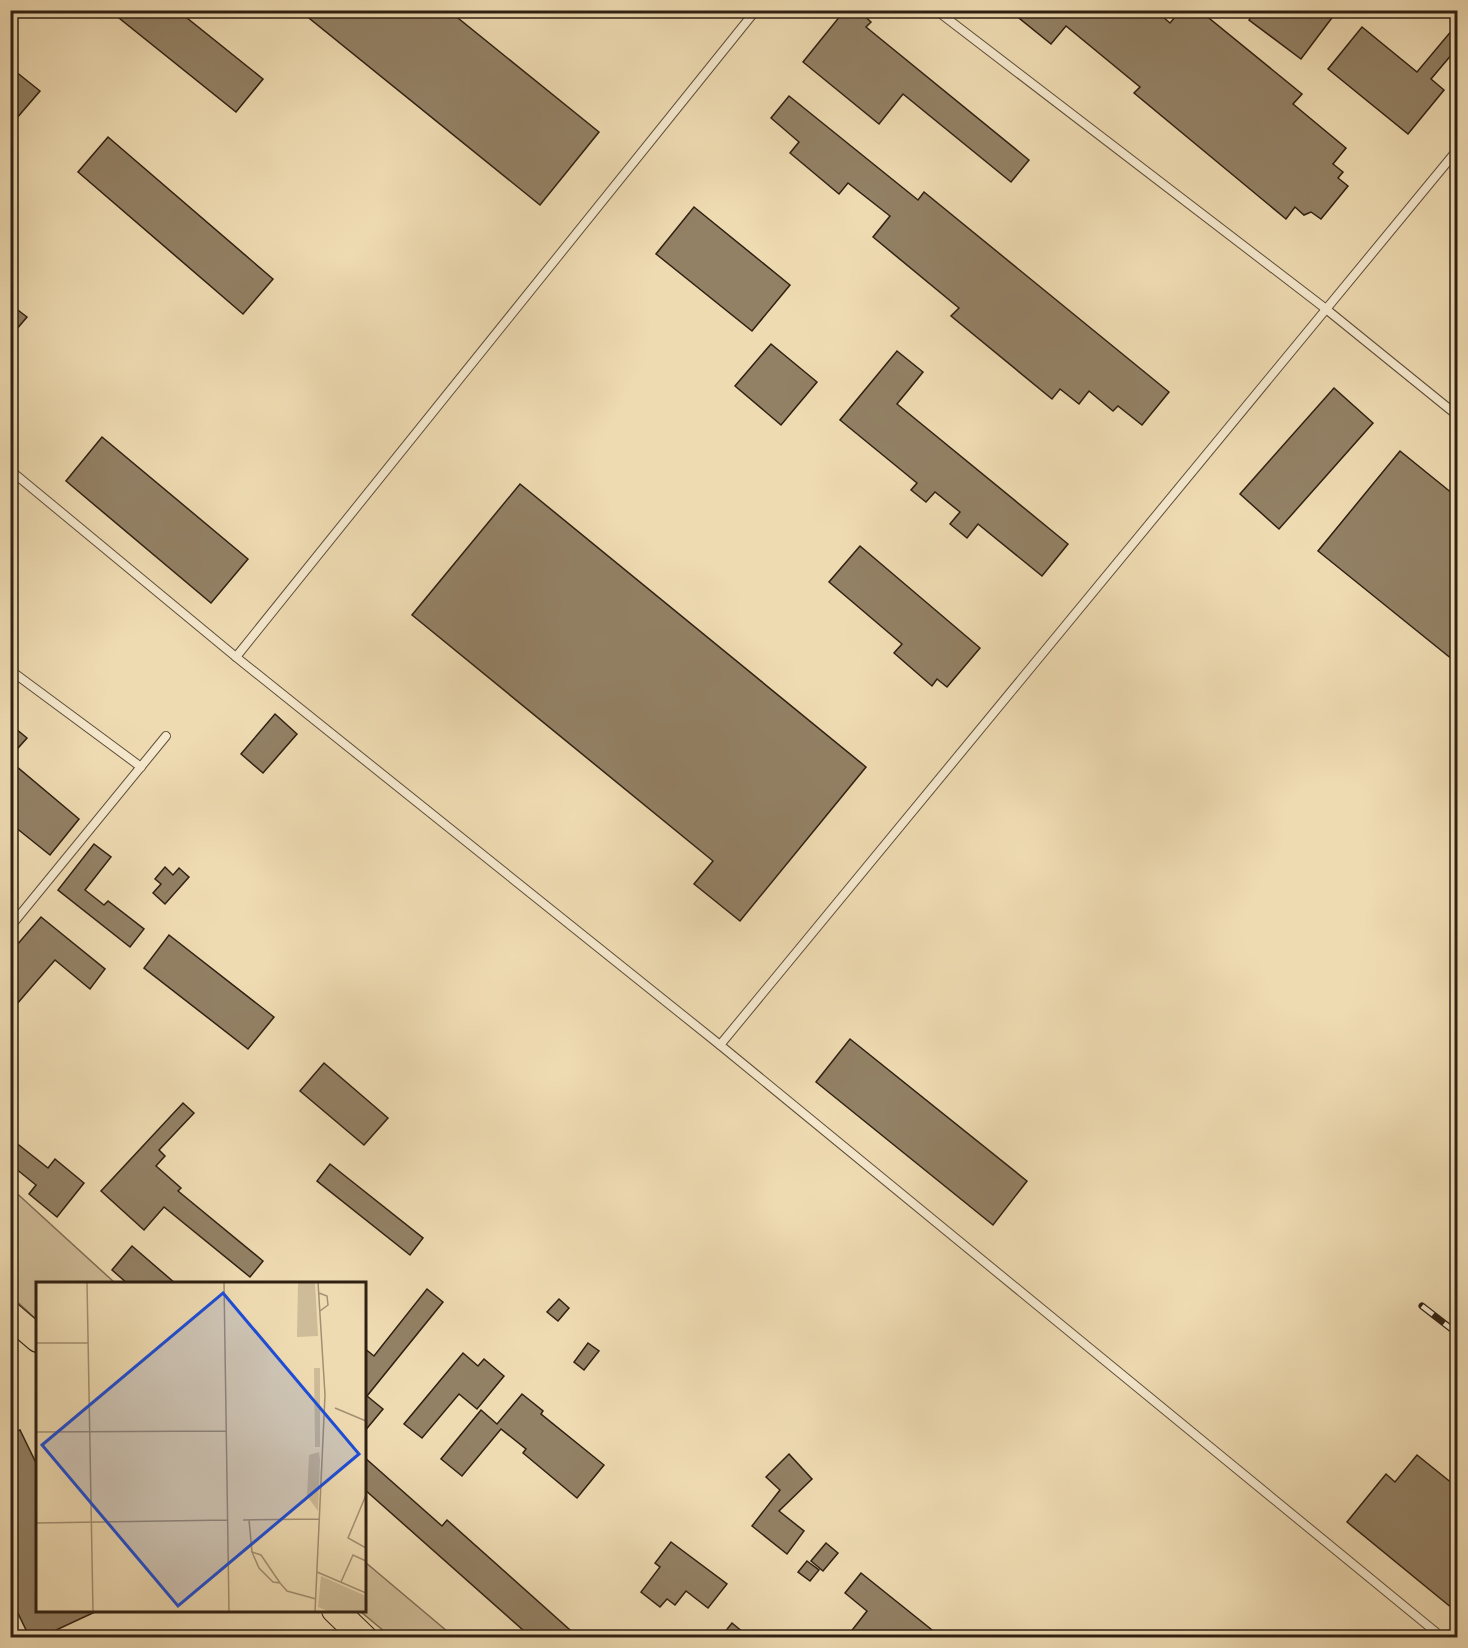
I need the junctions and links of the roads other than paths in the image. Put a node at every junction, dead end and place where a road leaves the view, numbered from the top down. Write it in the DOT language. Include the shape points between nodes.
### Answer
graph roads {
  1 [pos="756,10"];
  2 [pos="936,10"];
  3 [pos="1458,149"];
  4 [pos="1326,309"];
  5 [pos="1458,416"];
  6 [pos="10,470"];
  7 [pos="236,657"];
  8 [pos="10,670"];
  9 [pos="166,736"];
  10 [pos="141,767"];
  11 [pos="10,927"];
  12 [pos="720,1044"];
  13 [pos="10,1315"];
  14 [pos="36,1337"];
  15 [pos="336,1612"];
  16 [pos="364,1638"];
  17 [pos="1443,1638"];
  1 -- 7 [label="lane"];
  2 -- 4 [label="lane"];
  3 -- 4 [label="lane"];
  4 -- 5 [label="lane"];
  4 -- 12 [label="lane"];
  6 -- 7 [label="lane"];
  7 -- 12 [label="lane"];
  8 -- 10 [label="lane"];
  9 -- 10 [label="lane"];
  10 -- 11 [label="lane"];
  12 -- 17 [label="lane"];
  13 -- 14 [label="main road"];
  15 -- 16 [label="main road"];
}
